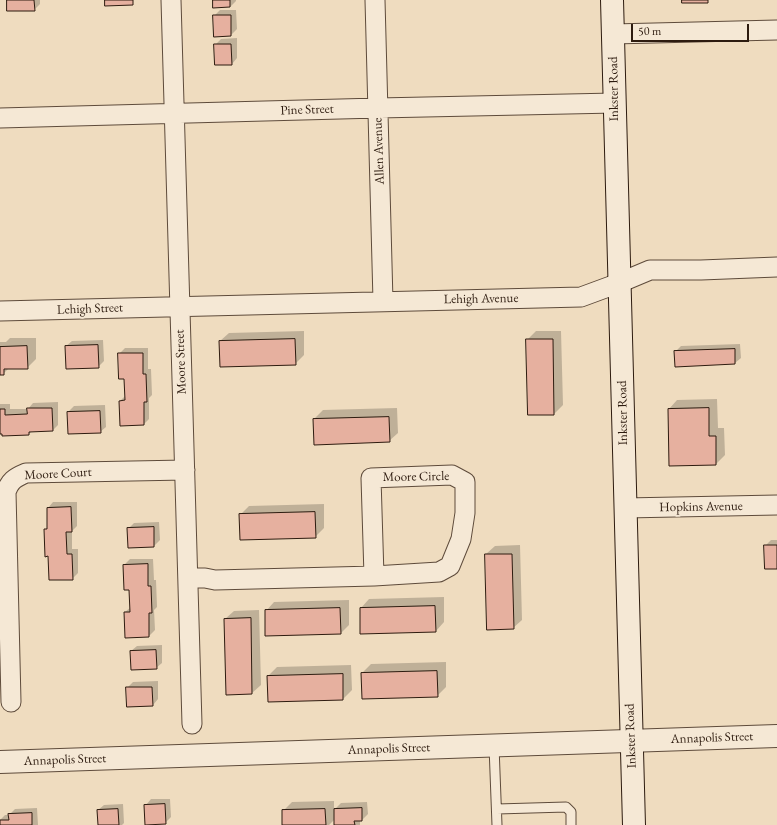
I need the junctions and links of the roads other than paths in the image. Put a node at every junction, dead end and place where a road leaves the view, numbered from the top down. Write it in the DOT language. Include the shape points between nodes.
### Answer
graph roads {
  1 [pos="171,0"];
  2 [pos="375,0"];
  3 [pos="612,0"];
  4 [pos="777,30"];
  5 [pos="613,34"];
  6 [pos="615,103"];
  7 [pos="378,108"];
  8 [pos="174,113"];
  9 [pos="0,118"];
  10 [pos="777,267"];
  11 [pos="620,283"];
  12 [pos="383,301"];
  13 [pos="180,306"];
  14 [pos="0,311"];
  15 [pos="185,470"];
  16 [pos="777,505"];
  17 [pos="625,508"];
  18 [pos="374,576"];
  19 [pos="188,578"];
  20 [pos="11,702"];
  21 [pos="192,724"];
  22 [pos="777,736"];
  23 [pos="631,741"];
  24 [pos="494,746"];
  25 [pos="0,762"];
  26 [pos="496,809"];
  27 [pos="497,825"];
  28 [pos="571,825"];
  29 [pos="634,825"];
  1 -- 8 [label="street, Moore Street"];
  2 -- 7 [label="street, Allen Avenue"];
  3 -- 5 [label="main road, Inkster Road"];
  4 -- 5 [label="street"];
  5 -- 6 [label="main road, Inkster Road"];
  6 -- 7 [label="street, Pine Street"];
  6 -- 11 [label="main road, Inkster Road"];
  7 -- 8 [label="street, Pine Street"];
  7 -- 12 [label="street, Allen Avenue"];
  8 -- 9 [label="street, Pine Street"];
  8 -- 13 [label="street, Moore Street"];
  10 -- 11 [label="street, Lehigh Avenue" via="650,270"];
  11 -- 12 [label="street, Lehigh Avenue" via="581,296"];
  11 -- 17 [label="main road, Inkster Road"];
  12 -- 13 [label="street, Lehigh Avenue"];
  13 -- 14 [label="street, Lehigh Street"];
  13 -- 15 [label="street, Moore Street"];
  15 -- 19 [label="street, Moore Street"];
  15 -- 20 [label="street, Moore Court" via="26,473 16,477 9,484 6,492"];
  16 -- 17 [label="street, Hopkins Avenue"];
  17 -- 23 [label="main road, Inkster Road"];
  18 -- 18 [label="street, Moore Circle" via="371,478 452,475 465,482 465,513 461,539 450,566 439,572"];
  18 -- 19 [label="street, Moore Circle" via="215,580"];
  19 -- 21 [label="street, Moore Street"];
  22 -- 23 [label="main road, Annapolis Street"];
  23 -- 24 [label="main road, Annapolis Street"];
  23 -- 29 [label="main road, Inkster Road"];
  24 -- 25 [label="main road, Annapolis Street"];
  24 -- 26 [label="lane"];
  26 -- 27 [label="lane"];
  26 -- 28 [label="lane" via="566,808 571,812"];
}
